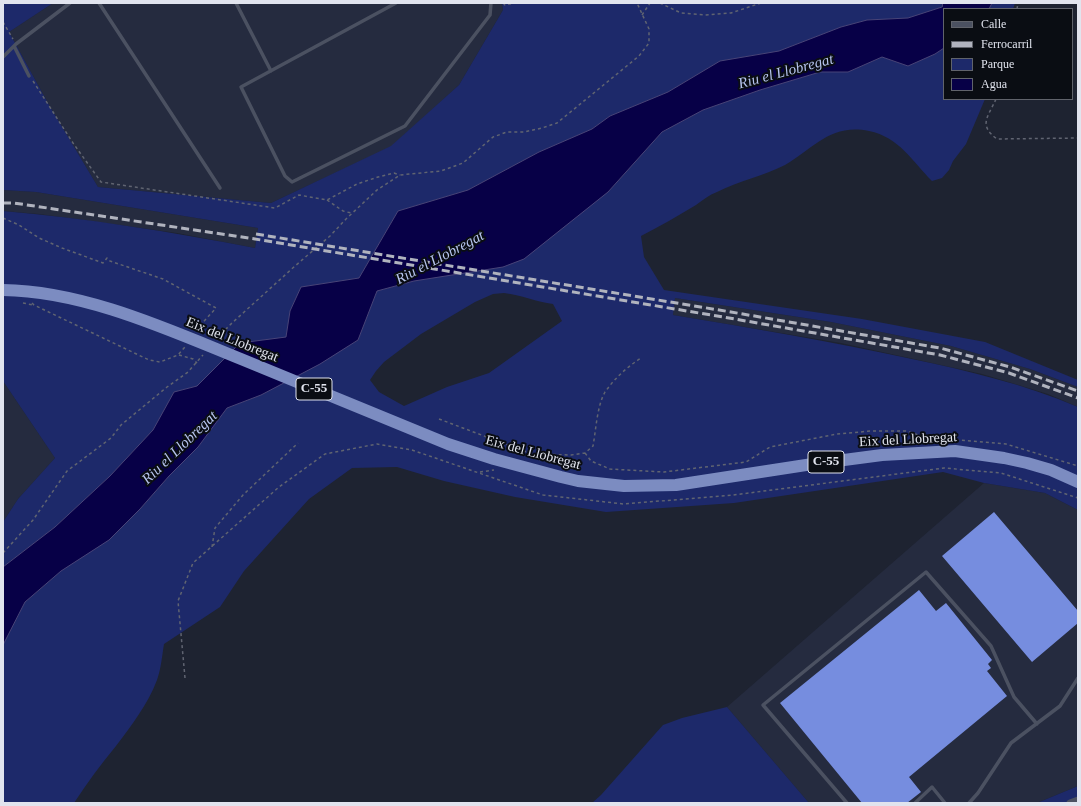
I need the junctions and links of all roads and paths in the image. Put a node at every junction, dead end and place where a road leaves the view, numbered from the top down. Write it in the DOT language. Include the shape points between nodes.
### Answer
graph roads {
  1 [pos="70,3"];
  2 [pos="99,3"];
  3 [pos="236,3"];
  4 [pos="396,3"];
  5 [pos="491,3"];
  6 [pos="503,3"];
  7 [pos="514,3"];
  8 [pos="637,3"];
  9 [pos="650,3"];
  10 [pos="660,3"];
  11 [pos="761,3"];
  12 [pos="642,15"];
  13 [pos="3,22"];
  14 [pos="15,45"];
  15 [pos="3,57"];
  16 [pos="272,71"];
  17 [pos="29,76"];
  18 [pos="996,100"];
  19 [pos="1078,138"];
  20 [pos="400,175"];
  21 [pos="220,188"];
  22 [pos="327,200"];
  23 [pos="352,214"];
  24 [pos="3,218"];
  25 [pos="3,290"];
  26 [pos="23,291"];
  27 [pos="195,331"];
  28 [pos="184,339"];
  29 [pos="216,340"];
  30 [pos="206,352"];
  31 [pos="178,355"];
  32 [pos="641,358"];
  33 [pos="197,363"];
  34 [pos="438,419"];
  35 [pos="298,443"];
  36 [pos="1078,482"];
  37 [pos="1078,498"];
  38 [pos="212,547"];
  39 [pos="3,553"];
  40 [pos="185,678"];
  41 [pos="1078,678"];
  42 [pos="1037,724"];
  43 [pos="1078,800"];
  44 [pos="847,803"];
  45 [pos="915,803"];
  46 [pos="945,803"];
  47 [pos="969,803"];
  48 [pos="1070,803"];
  1 -- 14 [label="lane"];
  2 -- 21 [label="lane"];
  3 -- 16 [label="lane"];
  4 -- 16 [label="lane"];
  5 -- 16 [label="lane" via="490,15 405,126 292,182 285,176 241,87"];
  6 -- 7 [label="path"];
  8 -- 12 [label="path"];
  9 -- 12 [label="path"];
  10 -- 11 [label="path" via="681,13 705,14 731,13"];
  12 -- 20 [label="path" via="649,29 649,43 639,56 557,123 493,137 463,163 441,171"];
  13 -- 14 [label="path"];
  14 -- 15 [label="lane"];
  14 -- 17 [label="lane"];
  17 -- 22 [label="path" via="101,182 275,208 299,195"];
  18 -- 19 [label="path" via="985,126 997,139"];
  20 -- 22 [label="path" via="394,173 378,177"];
  20 -- 23 [label="path" via="377,190"];
  22 -- 23 [label="path"];
  23 -- 29 [label="path"];
  24 -- 27 [label="path" via="62,248 103,263 107,258 163,279 216,308"];
  25 -- 26 [label="highway, Eix del Llobregat / C-55"];
  26 -- 28 [label="highway, Eix del Llobregat / C-55" via="94,304"];
  26 -- 31 [label="path" via="34,305 149,360 160,362"];
  28 -- 31 [label="path"];
  28 -- 36 [label="highway, Eix del Llobregat / C-55" via="448,444 494,460 578,481 624,486 676,485 882,455 955,451 1027,463"];
  30 -- 33 [label="path"];
  31 -- 33 [label="path" via="193,359"];
  32 -- 34 [label="path" via="626,368 605,393 598,412 593,446 585,453 532,454"];
  33 -- 39 [label="path" via="121,425 111,438 67,471 33,520"];
  35 -- 38 [label="path" via="243,495 215,528"];
  37 -- 38 [label="path" via="1002,473 944,468 733,495 624,504 543,494 412,450 377,444 325,454 279,487"];
  38 -- 40 [label="path" via="193,563 178,601"];
  41 -- 42 [label="lane" via="1060,706"];
  42 -- 44 [label="lane" via="1014,697 991,646 926,572 763,706"];
  42 -- 47 [label="lane" via="1011,743"];
  43 -- 48 [label="street"];
  45 -- 46 [label="lane" via="932,787"];
}
